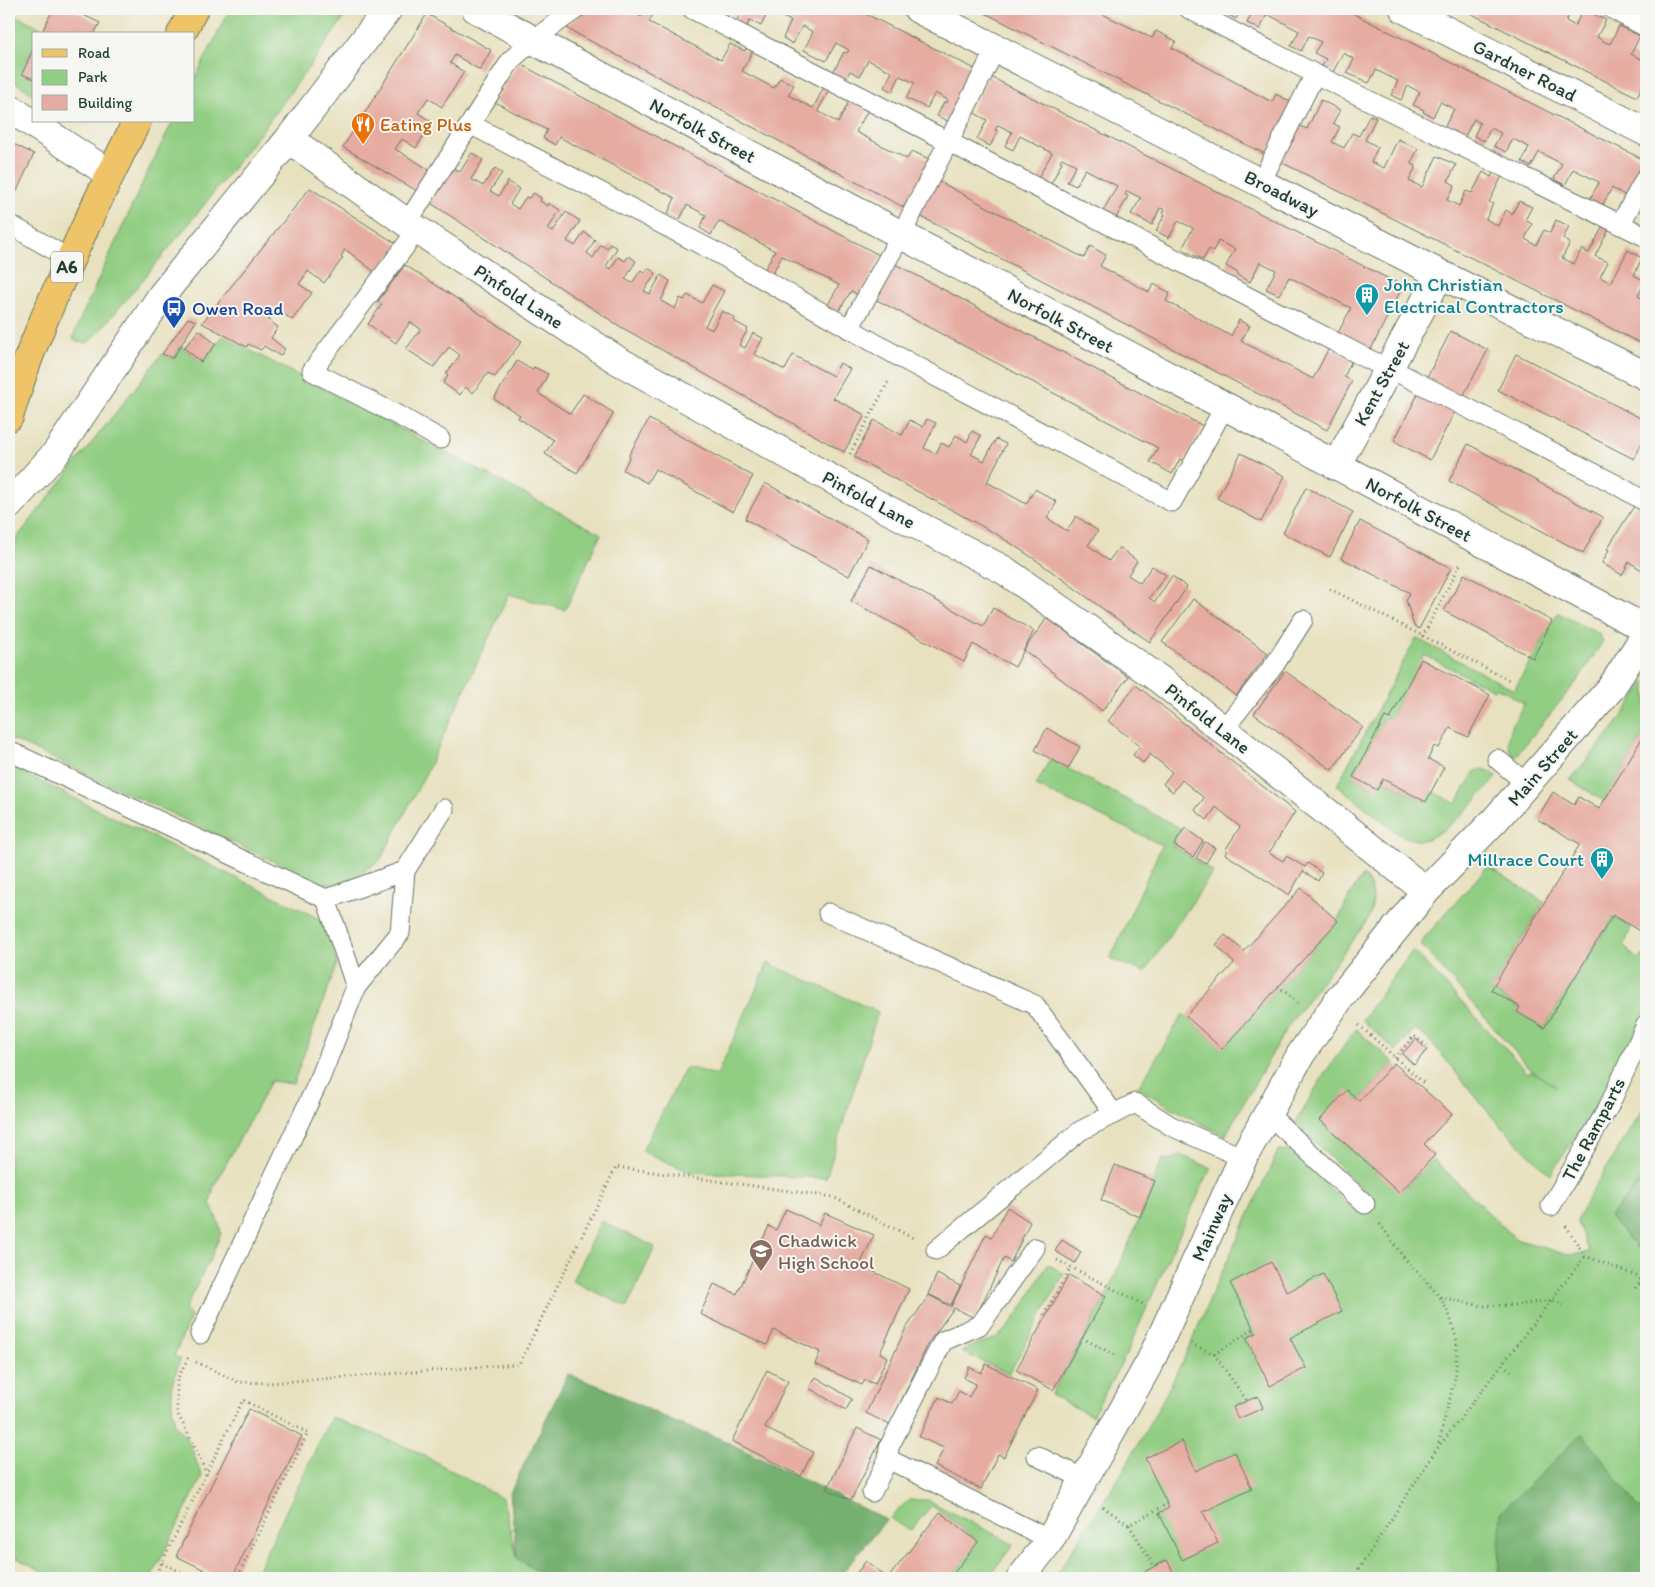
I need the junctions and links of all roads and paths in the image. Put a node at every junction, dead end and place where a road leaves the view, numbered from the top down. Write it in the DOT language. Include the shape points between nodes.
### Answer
graph roads {
  1 [pos="194,9"];
  2 [pos="388,9"];
  3 [pos="476,9"];
  4 [pos="576,9"];
  5 [pos="692,9"];
  6 [pos="918,9"];
  7 [pos="1189,9"];
  8 [pos="1404,9"];
  9 [pos="1612,9"];
  10 [pos="1646,27"];
  11 [pos="182,32"];
  12 [pos="533,40"];
  13 [pos="996,48"];
  14 [pos="1315,74"];
  15 [pos="9,108"];
  16 [pos="136,122"];
  17 [pos="470,124"];
  18 [pos="1646,132"];
  19 [pos="289,139"];
  20 [pos="947,142"];
  21 [pos="110,174"];
  22 [pos="1646,178"];
  23 [pos="1261,182"];
  24 [pos="9,224"];
  25 [pos="1620,225"];
  26 [pos="412,226"];
  27 [pos="900,235"];
  28 [pos="1646,237"];
  29 [pos="70,260"];
  30 [pos="1440,274"];
  31 [pos="849,330"];
  32 [pos="902,358"];
  33 [pos="1389,369"];
  34 [pos="1646,376"];
  35 [pos="1225,406"];
  36 [pos="9,417"];
  37 [pos="440,439"];
  38 [pos="1336,466"];
  39 [pos="835,480"];
  40 [pos="1646,502"];
  41 [pos="9,505"];
  42 [pos="1474,538"];
  43 [pos="1330,589"];
  44 [pos="1303,620"];
  45 [pos="1646,629"];
  46 [pos="1646,634"];
  47 [pos="1423,636"];
  48 [pos="1511,682"];
  49 [pos="1223,730"];
  50 [pos="9,751"];
  51 [pos="1497,759"];
  52 [pos="1527,784"];
  53 [pos="444,809"];
  54 [pos="405,871"];
  55 [pos="1426,891"];
  56 [pos="326,899"];
  57 [pos="828,913"];
  58 [pos="356,988"];
  59 [pos="1336,1005"];
  60 [pos="1646,1025"];
  61 [pos="1426,1046"];
  62 [pos="1395,1058"];
  63 [pos="1426,1085"];
  64 [pos="1267,1113"];
  65 [pos="1114,1114"];
  66 [pos="1243,1158"];
  67 [pos="1365,1204"];
  68 [pos="1551,1206"];
  69 [pos="1035,1248"];
  70 [pos="936,1250"];
  71 [pos="1585,1256"];
  72 [pos="1071,1267"];
  73 [pos="1642,1281"];
  74 [pos="1646,1285"];
  75 [pos="1636,1288"];
  76 [pos="1440,1297"];
  77 [pos="1553,1300"];
  78 [pos="1144,1305"];
  79 [pos="1563,1305"];
  80 [pos="1044,1315"];
  81 [pos="1254,1329"];
  82 [pos="1163,1332"];
  83 [pos="200,1334"];
  84 [pos="1082,1338"];
  85 [pos="1214,1354"];
  86 [pos="1503,1364"];
  87 [pos="1145,1371"];
  88 [pos="1511,1371"];
  89 [pos="1247,1401"];
  90 [pos="1437,1449"];
  91 [pos="1037,1456"];
  92 [pos="888,1459"];
  93 [pos="207,1476"];
  94 [pos="1081,1485"];
  95 [pos="872,1492"];
  96 [pos="1167,1504"];
  97 [pos="1129,1525"];
  98 [pos="1050,1540"];
  99 [pos="162,1563"];
  100 [pos="1154,1566"];
  101 [pos="154,1578"];
  102 [pos="194,1578"];
  103 [pos="237,1578"];
  104 [pos="1020,1578"];
  105 [pos="1353,1578"];
  1 -- 11 [label="main road"];
  2 -- 19 [label="street"];
  3 -- 12 [label="street, Norfolk Street"];
  4 -- 12 [label="lane"];
  5 -- 20 [label="lane"];
  6 -- 13 [label="street, Broadway"];
  7 -- 14 [label="lane"];
  8 -- 18 [label="street, Gardner Road"];
  9 -- 10 [label="lane"];
  12 -- 17 [label="lane" via="511,60"];
  12 -- 27 [label="street, Norfolk Street"];
  13 -- 20 [label="lane"];
  13 -- 23 [label="street, Broadway"];
  14 -- 23 [label="lane"];
  14 -- 25 [label="lane"];
  15 -- 21 [label="street"];
  16 -- 21 [label="main road, A6"];
  17 -- 26 [label="lane"];
  17 -- 31 [label="lane" via="721,255"];
  19 -- 26 [label="street, Pinfold Lane"];
  19 -- 41 [label="street" via="162,296 56,453"];
  20 -- 27 [label="lane"];
  20 -- 33 [label="lane"];
  21 -- 29 [label="main road, A6"];
  22 -- 25 [label="lane"];
  23 -- 30 [label="street, Broadway"];
  24 -- 29 [label="lane"];
  25 -- 28 [label="lane"];
  26 -- 37 [label="lane" via="312,371"];
  26 -- 39 [label="street, Pinfold Lane" via="617,360"];
  27 -- 31 [label="lane"];
  27 -- 35 [label="street, Norfolk Street"];
  29 -- 36 [label="main road, A6" via="32,350"];
  30 -- 33 [label="street, Kent Street"];
  30 -- 34 [label="street, Broadway"];
  31 -- 32 [label="lane"];
  32 -- 35 [label="lane" via="1172,502"];
  32 -- 39 [label="path"];
  33 -- 38 [label="street, Kent Street"];
  33 -- 40 [label="lane"];
  35 -- 38 [label="street, Norfolk Street"];
  38 -- 42 [label="street, Norfolk Street"];
  39 -- 49 [label="street, Pinfold Lane" via="1004,570 1159,679"];
  42 -- 45 [label="street, Norfolk Street"];
  42 -- 47 [label="path"];
  43 -- 47 [label="path"];
  44 -- 49 [label="lane" via="1275,664"];
  46 -- 52 [label="street, Main Street" via="1611,688"];
  47 -- 48 [label="path"];
  49 -- 55 [label="street, Pinfold Lane"];
  50 -- 56 [label="lane"];
  51 -- 52 [label="lane"];
  52 -- 55 [label="street, Main Street"];
  53 -- 54 [label="lane"];
  54 -- 56 [label="lane"];
  54 -- 58 [label="lane" via="400,933"];
  55 -- 59 [label="street, Mainway"];
  56 -- 58 [label="lane"];
  57 -- 65 [label="lane" via="1035,1005"];
  58 -- 83 [label="lane" via="321,1076"];
  59 -- 62 [label="path"];
  59 -- 64 [label="street, Mainway" via="1301,1054"];
  60 -- 68 [label="lane, The Ramparts" via="1608,1108"];
  61 -- 62 [label="path" via="1414,1036"];
  62 -- 63 [label="path"];
  64 -- 66 [label="street, Mainway"];
  64 -- 67 [label="lane"];
  65 -- 66 [label="lane" via="1136,1103 1171,1126"];
  65 -- 70 [label="lane" via="1080,1131"];
  66 -- 82 [label="street, Mainway"];
  67 -- 76 [label="path" via="1401,1254"];
  68 -- 71 [label="path"];
  69 -- 72 [label="path"];
  69 -- 92 [label="lane" via="980,1325 943,1341 888,1447"];
  70 -- 93 [label="path" via="832,1198 616,1167 519,1364 268,1384 238,1382 188,1358 177,1380 177,1412"];
  71 -- 73 [label="path"];
  71 -- 77 [label="path"];
  72 -- 78 [label="path"];
  72 -- 80 [label="path"];
  73 -- 74 [label="path"];
  73 -- 75 [label="path"];
  76 -- 77 [label="path" via="1482,1306"];
  76 -- 90 [label="path" via="1457,1341 1456,1373"];
  77 -- 79 [label="path"];
  77 -- 86 [label="path"];
  81 -- 85 [label="path"];
  82 -- 85 [label="path"];
  82 -- 87 [label="street, Mainway"];
  84 -- 87 [label="path"];
  85 -- 89 [label="path"];
  86 -- 88 [label="path"];
  86 -- 90 [label="path"];
  87 -- 94 [label="street, Mainway"];
  90 -- 105 [label="path"];
  91 -- 94 [label="lane"];
  92 -- 95 [label="lane"];
  92 -- 98 [label="lane"];
  93 -- 99 [label="path"];
  93 -- 103 [label="path" via="243,1400 308,1432"];
  94 -- 97 [label="path"];
  94 -- 98 [label="street, Mainway"];
  96 -- 97 [label="path"];
  97 -- 100 [label="path"];
  98 -- 104 [label="street, Mainway"];
  99 -- 101 [label="path"];
  99 -- 102 [label="path"];
}
